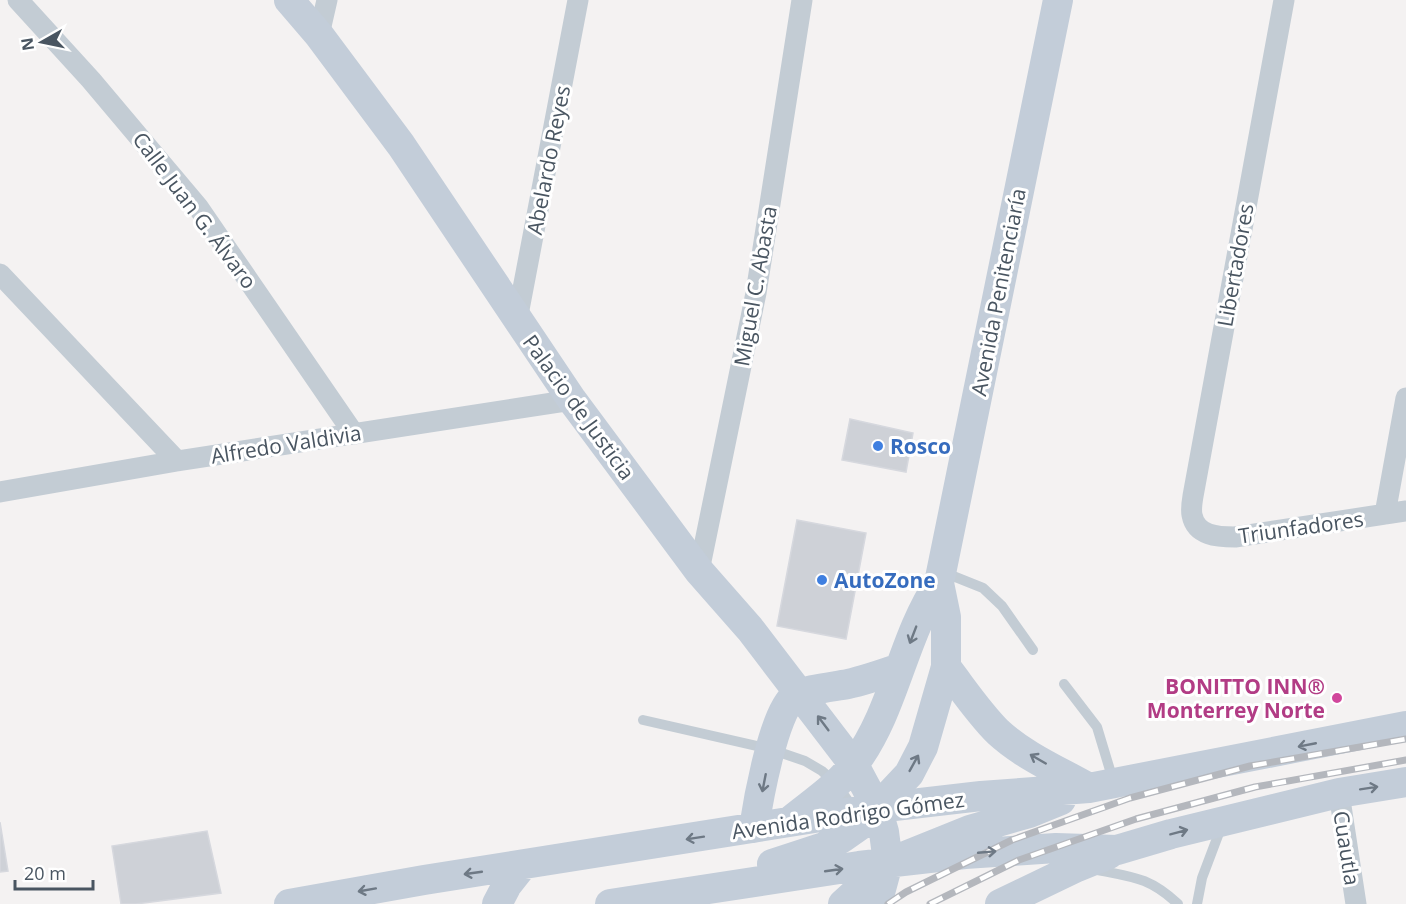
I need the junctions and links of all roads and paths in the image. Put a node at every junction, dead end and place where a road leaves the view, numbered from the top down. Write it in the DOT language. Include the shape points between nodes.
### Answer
graph roads {
  1 [pos="18,0"];
  2 [pos="289,0"];
  3 [pos="327,0"];
  4 [pos="578,0"];
  5 [pos="802,0"];
  6 [pos="1058,0"];
  7 [pos="1284,0"];
  8 [pos="319,35"];
  9 [pos="0,274"];
  10 [pos="517,320"];
  11 [pos="1406,398"];
  12 [pos="572,400"];
  13 [pos="354,434"];
  14 [pos="177,461"];
  15 [pos="0,492"];
  16 [pos="1396,513"];
  17 [pos="1198,529"];
  18 [pos="699,571"];
  19 [pos="940,577"];
  20 [pos="1033,650"];
  21 [pos="946,667"];
  22 [pos="900,668"];
  23 [pos="1064,684"];
  24 [pos="801,694"];
  25 [pos="643,720"];
  26 [pos="1406,726"];
  27 [pos="770,749"];
  28 [pos="845,774"];
  29 [pos="1406,782"];
  30 [pos="1101,786"];
  31 [pos="1339,793"];
  32 [pos="866,810"];
  33 [pos="1224,820"];
  34 [pos="790,822"];
  35 [pos="754,828"];
  36 [pos="1117,850"];
  37 [pos="888,863"];
  38 [pos="522,866"];
  39 [pos="1058,880"];
  40 [pos="740,884"];
  41 [pos="691,891"];
  42 [pos="289,904"];
  43 [pos="496,904"];
  44 [pos="610,904"];
  45 [pos="764,904"];
  46 [pos="843,904"];
  47 [pos="877,904"];
  48 [pos="1000,904"];
  49 [pos="1178,904"];
  50 [pos="1197,904"];
  51 [pos="1356,904"];
  1 -- 13 [label="street, Calle Juan G. Álvaro" via="198,207"];
  2 -- 8 [label="main road, Palacio de Justicia"];
  3 -- 8 [label="street"];
  4 -- 10 [label="street, Abelardo Reyes"];
  5 -- 18 [label="street, Miguel C. Abasta" via="756,292"];
  6 -- 19 [label="main road, Avenida Penitenciaría"];
  7 -- 17 [label="street, Libertadores" via="1192,496 1192,515"];
  8 -- 10 [label="main road, Palacio de Justicia" via="401,145"];
  9 -- 14 [label="street"];
  10 -- 12 [label="main road, Palacio de Justicia"];
  11 -- 16 [label="street"];
  12 -- 13 [label="street, Alfredo Valdivia"];
  12 -- 18 [label="main road, Palacio de Justicia"];
  13 -- 14 [label="street, Alfredo Valdivia"];
  14 -- 15 [label="street, Alfredo Valdivia"];
  16 -- 17 [label="street, Triunfadores" via="1235,537 1217,537"];
  18 -- 24 [label="main road, Palacio de Justicia"];
  19 -- 20 [label="lane" via="983,588 1002,606"];
  19 -- 21 [label="main road, Avenida Penitenciaría" via="946,617"];
  19 -- 22 [label="main road, Avenida Penitenciaría, one-way"];
  30 -- 21 [label="main road, one-way" via="1021,749 1000,733"];
  32 -- 21 [label="main road, Avenida Penitenciaría, one-way" via="909,774 923,747"];
  22 -- 24 [label="main road"];
  22 -- 28 [label="main road, Avenida Penitenciaría" via="868,743"];
  23 -- 30 [label="lane" via="1097,727 1107,754"];
  24 -- 27 [label="main road" via="783,711"];
  28 -- 24 [label="main road, Palacio de Justicia, one-way"];
  25 -- 27 [label="lane"];
  26 -- 30 [label="main road, Avenida Rodrigo Gómez, one-way"];
  27 -- 28 [label="lane" via="822,771"];
  27 -- 35 [label="main road, one-way"];
  28 -- 32 [label="main road, Palacio de Justicia"];
  28 -- 34 [label="main road, Avenida Penitenciaría"];
  31 -- 29 [label="main road, one-way"];
  30 -- 32 [label="main road, Avenida Rodrigo Gómez"];
  30 -- 37 [label="main road" via="970,830"];
  31 -- 33 [label="main road"];
  31 -- 51 [label="street, Cuautla"];
  32 -- 34 [label="main road, Avenida Rodrigo Gómez"];
  32 -- 37 [label="main road, Palacio de Justicia" via="884,832"];
  32 -- 41 [label="main road, Avenida Penitenciaría" via="855,829 824,847 715,879"];
  36 -- 33 [label="main road, one-way"];
  33 -- 50 [label="lane" via="1202,878"];
  34 -- 35 [label="main road, Avenida Rodrigo Gómez"];
  35 -- 38 [label="main road, Avenida Rodrigo Gómez, one-way"];
  37 -- 36 [label="main road, one-way" via="1013,850"];
  36 -- 39 [label="main road"];
  40 -- 37 [label="main road, one-way"];
  37 -- 46 [label="main road"];
  37 -- 47 [label="main road"];
  38 -- 42 [label="main road, Avenida Rodrigo Gómez, one-way"];
  38 -- 43 [label="main road"];
  39 -- 48 [label="main road"];
  39 -- 49 [label="lane" via="1143,879"];
  40 -- 41 [label="main road"];
  40 -- 45 [label="main road"];
  41 -- 44 [label="main road"];
}
